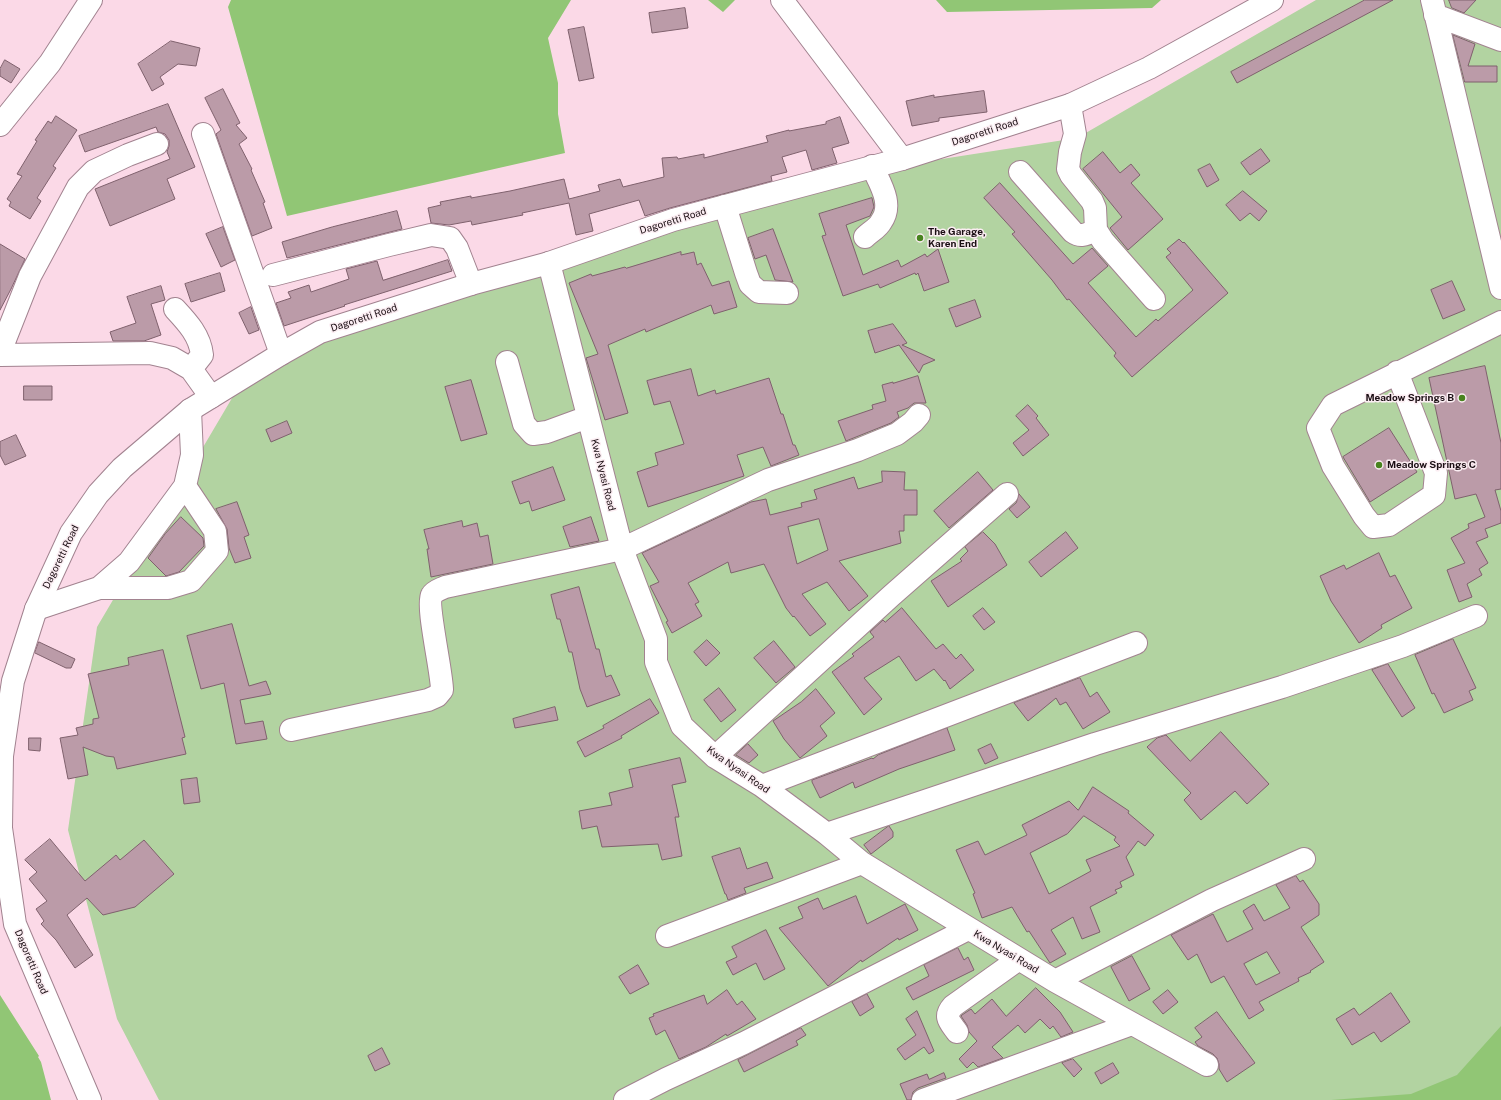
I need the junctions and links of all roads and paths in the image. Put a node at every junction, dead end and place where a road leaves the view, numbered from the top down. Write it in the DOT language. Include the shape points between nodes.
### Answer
graph roads {
  1 [pos="91,0"];
  2 [pos="782,0"];
  3 [pos="1272,0"];
  4 [pos="1433,7"];
  5 [pos="1501,40"];
  6 [pos="1070,105"];
  7 [pos="0,125"];
  8 [pos="202,134"];
  9 [pos="157,144"];
  10 [pos="902,159"];
  11 [pos="872,166"];
  12 [pos="1020,172"];
  13 [pos="725,206"];
  14 [pos="1096,230"];
  15 [pos="865,237"];
  16 [pos="549,263"];
  17 [pos="273,276"];
  18 [pos="472,284"];
  19 [pos="1501,288"];
  20 [pos="786,293"];
  21 [pos="1154,299"];
  22 [pos="175,309"];
  23 [pos="1501,322"];
  24 [pos="0,352"];
  25 [pos="281,354"];
  26 [pos="0,355"];
  27 [pos="507,362"];
  28 [pos="191,369"];
  29 [pos="1397,372"];
  30 [pos="211,397"];
  31 [pos="190,410"];
  32 [pos="919,415"];
  33 [pos="588,417"];
  34 [pos="184,486"];
  35 [pos="1007,494"];
  36 [pos="622,549"];
  37 [pos="99,588"];
  38 [pos="36,610"];
  39 [pos="1476,616"];
  40 [pos="1136,643"];
  41 [pos="291,730"];
  42 [pos="715,757"];
  43 [pos="762,786"];
  44 [pos="828,834"];
  45 [pos="1304,859"];
  46 [pos="862,863"];
  47 [pos="7,918"];
  48 [pos="968,929"];
  49 [pos="667,936"];
  50 [pos="1019,959"];
  51 [pos="1055,981"];
  52 [pos="1132,1024"];
  53 [pos="957,1032"];
  54 [pos="1207,1065"];
  55 [pos="90,1100"];
  56 [pos="625,1100"];
  57 [pos="923,1100"];
  1 -- 7 [label="street" via="50,63"];
  2 -- 10 [label="street"];
  3 -- 6 [label="street, Dagoretti Road" via="1149,68"];
  4 -- 5 [label="street"];
  4 -- 19 [label="street"];
  6 -- 10 [label="street, Dagoretti Road"];
  6 -- 14 [label="street" via="1075,134 1068,169 1092,201 1095,208"];
  8 -- 25 [label="street"];
  9 -- 24 [label="street" via="94,171 78,187 30,276"];
  10 -- 11 [label="street, Dagoretti Road"];
  11 -- 13 [label="street, Dagoretti Road"];
  11 -- 15 [label="street" via="886,198 887,207 881,223"];
  12 -- 14 [label="street" via="1078,236"];
  13 -- 16 [label="street, Dagoretti Road" via="673,220"];
  13 -- 20 [label="street" via="750,284 759,292"];
  14 -- 21 [label="street"];
  16 -- 18 [label="street, Dagoretti Road"];
  16 -- 33 [label="street, Kwa Nyasi Road"];
  17 -- 18 [label="street" via="431,235 450,238 457,248"];
  18 -- 25 [label="street, Dagoretti Road" via="320,332"];
  22 -- 28 [label="street" via="198,337 202,356"];
  23 -- 29 [label="street"];
  25 -- 30 [label="street, Dagoretti Road"];
  26 -- 28 [label="street" via="150,353 172,358"];
  27 -- 33 [label="street" via="524,424 533,434 547,432"];
  28 -- 30 [label="street"];
  29 -- 29 [label="street" via="1334,405 1318,428 1333,466 1373,527 1389,525 1434,495 1436,474"];
  30 -- 31 [label="street, Dagoretti Road"];
  31 -- 34 [label="street" via="192,454"];
  31 -- 38 [label="street, Dagoretti Road" via="122,468 98,494 71,533"];
  32 -- 36 [label="street" via="897,434 768,480"];
  33 -- 36 [label="street, Kwa Nyasi Road"];
  34 -- 37 [label="street" via="129,562"];
  34 -- 37 [label="street" via="215,531 217,551 191,581 168,588"];
  35 -- 42 [label="street"];
  36 -- 41 [label="street" via="445,587 437,591 432,596 430,608 442,678 442,690 436,696 428,700"];
  36 -- 42 [label="street, Kwa Nyasi Road" via="656,639 656,662 682,726"];
  37 -- 38 [label="street"];
  38 -- 47 [label="street, Dagoretti Road" via="13,681 2,756 1,828"];
  39 -- 44 [label="street" via="1403,646 1282,688 1095,744"];
  40 -- 43 [label="street"];
  42 -- 43 [label="street, Kwa Nyasi Road"];
  43 -- 44 [label="street, Kwa Nyasi Road"];
  44 -- 46 [label="street, Kwa Nyasi Road"];
  45 -- 51 [label="street" via="1212,900"];
  46 -- 48 [label="street, Kwa Nyasi Road"];
  46 -- 49 [label="street"];
  47 -- 55 [label="street, Dagoretti Road"];
  48 -- 50 [label="street, Kwa Nyasi Road"];
  48 -- 56 [label="street" via="744,1043"];
  50 -- 51 [label="street, Kwa Nyasi Road"];
  50 -- 53 [label="street" via="953,1006 948,1019"];
  51 -- 52 [label="street, Kwa Nyasi Road"];
  52 -- 54 [label="street, Kwa Nyasi Road"];
  52 -- 57 [label="street"];
}
